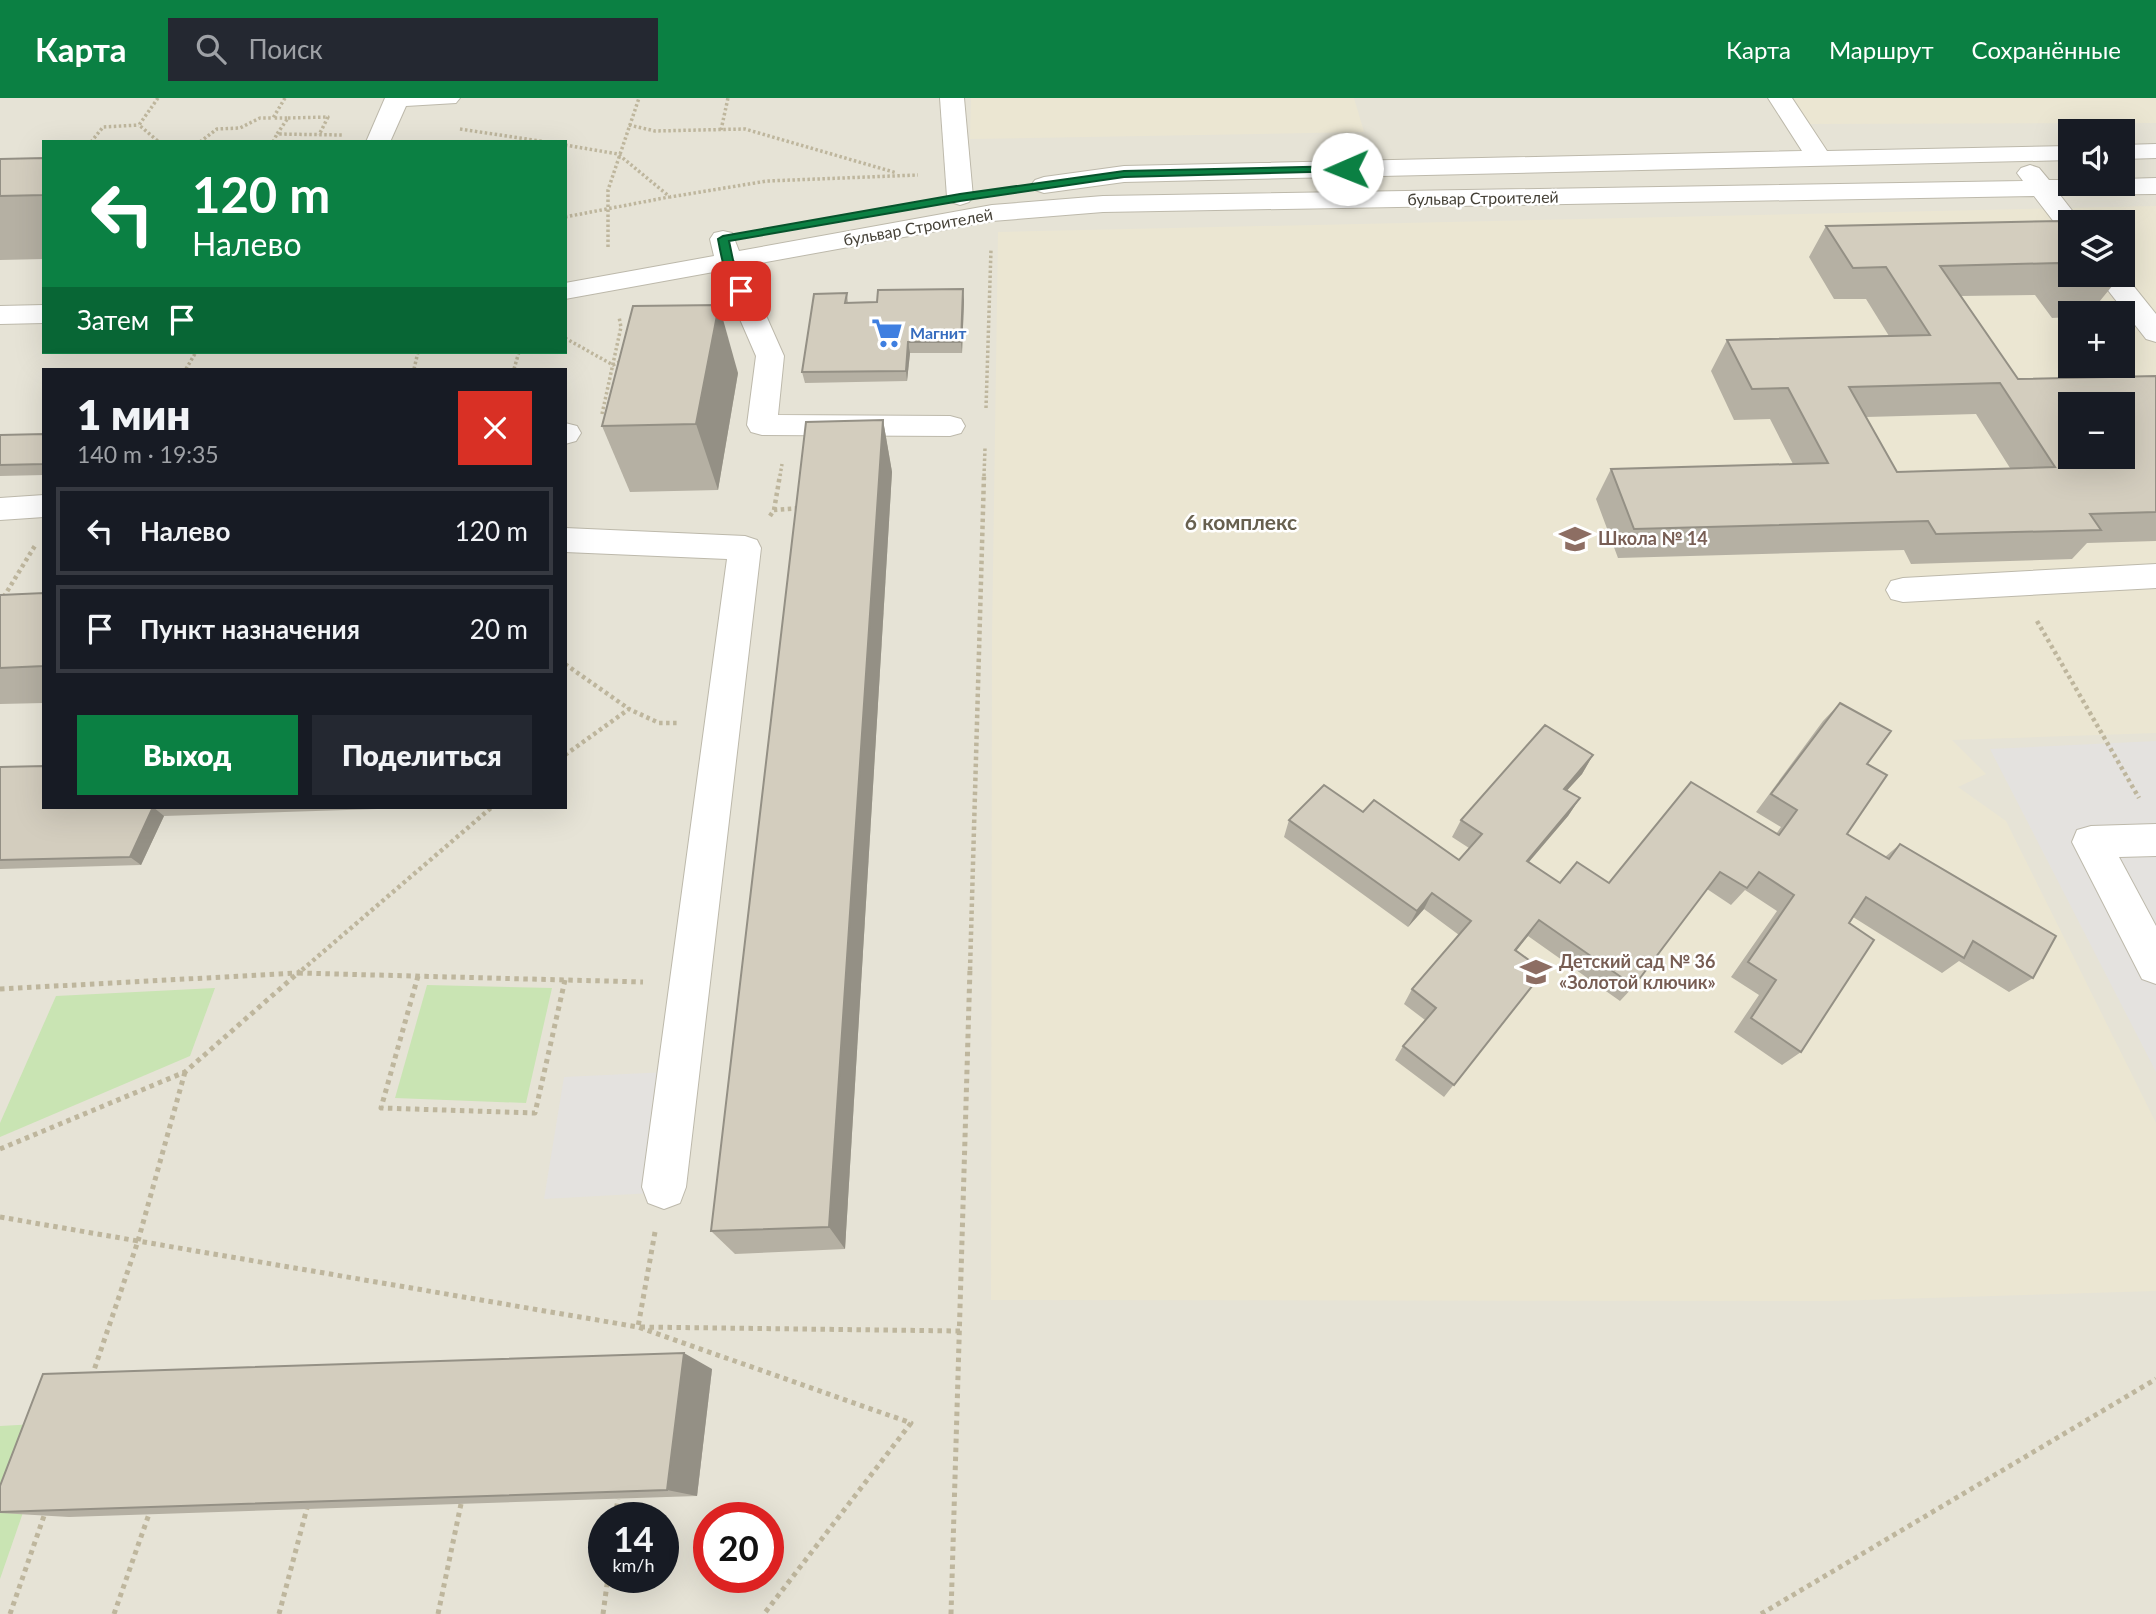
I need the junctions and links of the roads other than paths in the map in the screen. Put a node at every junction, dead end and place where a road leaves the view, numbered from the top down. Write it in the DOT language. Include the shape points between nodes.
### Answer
graph roads {
  1 [pos="448,98"];
  2 [pos="952,98"];
  3 [pos="1780,98"];
  4 [pos="389,119"];
  5 [pos="2156,151"];
  6 [pos="2135,152"];
  7 [pos="2058,153"];
  8 [pos="2016,155"];
  9 [pos="1819,158"];
  10 [pos="2156,186"];
  11 [pos="959,188"];
  12 [pos="2041,188"];
  13 [pos="2058,210"];
  14 [pos="725,250"];
  15 [pos="2120,287"];
  16 [pos="567,290"];
  17 [pos="42,314"];
  18 [pos="0,315"];
  19 [pos="2156,333"];
  20 [pos="950,426"];
  21 [pos="42,506"];
  22 [pos="0,509"];
  23 [pos="567,540"];
  24 [pos="2156,576"];
  25 [pos="1903,590"];
  26 [pos="2156,840"];
  27 [pos="2156,966"];
  28 [pos="664,1187"];
  1 -- 4 [label="street"];
  2 -- 11 [label="street"];
  3 -- 9 [label="street"];
  5 -- 6 [label="street"];
  7 -- 8 [label="street"];
  8 -- 9 [label="street"];
  8 -- 12 [label="street"];
  9 -- 11 [label="street" via="1124,174"];
  10 -- 12 [label="street, бульвар Строителей"];
  11 -- 14 [label="street"];
  12 -- 13 [label="street"];
  12 -- 14 [label="street, бульвар Строителей" via="1104,204 992,213"];
  14 -- 16 [label="street, бульвар Строителей" via="609,270"];
  14 -- 20 [label="street" via="770,355 762,425"];
  15 -- 19 [label="street"];
  17 -- 18 [label="street"];
  21 -- 22 [label="street"];
  23 -- 28 [label="street" via="745,548"];
  24 -- 25 [label="street"];
  26 -- 27 [label="street" via="2091,842"];
}
